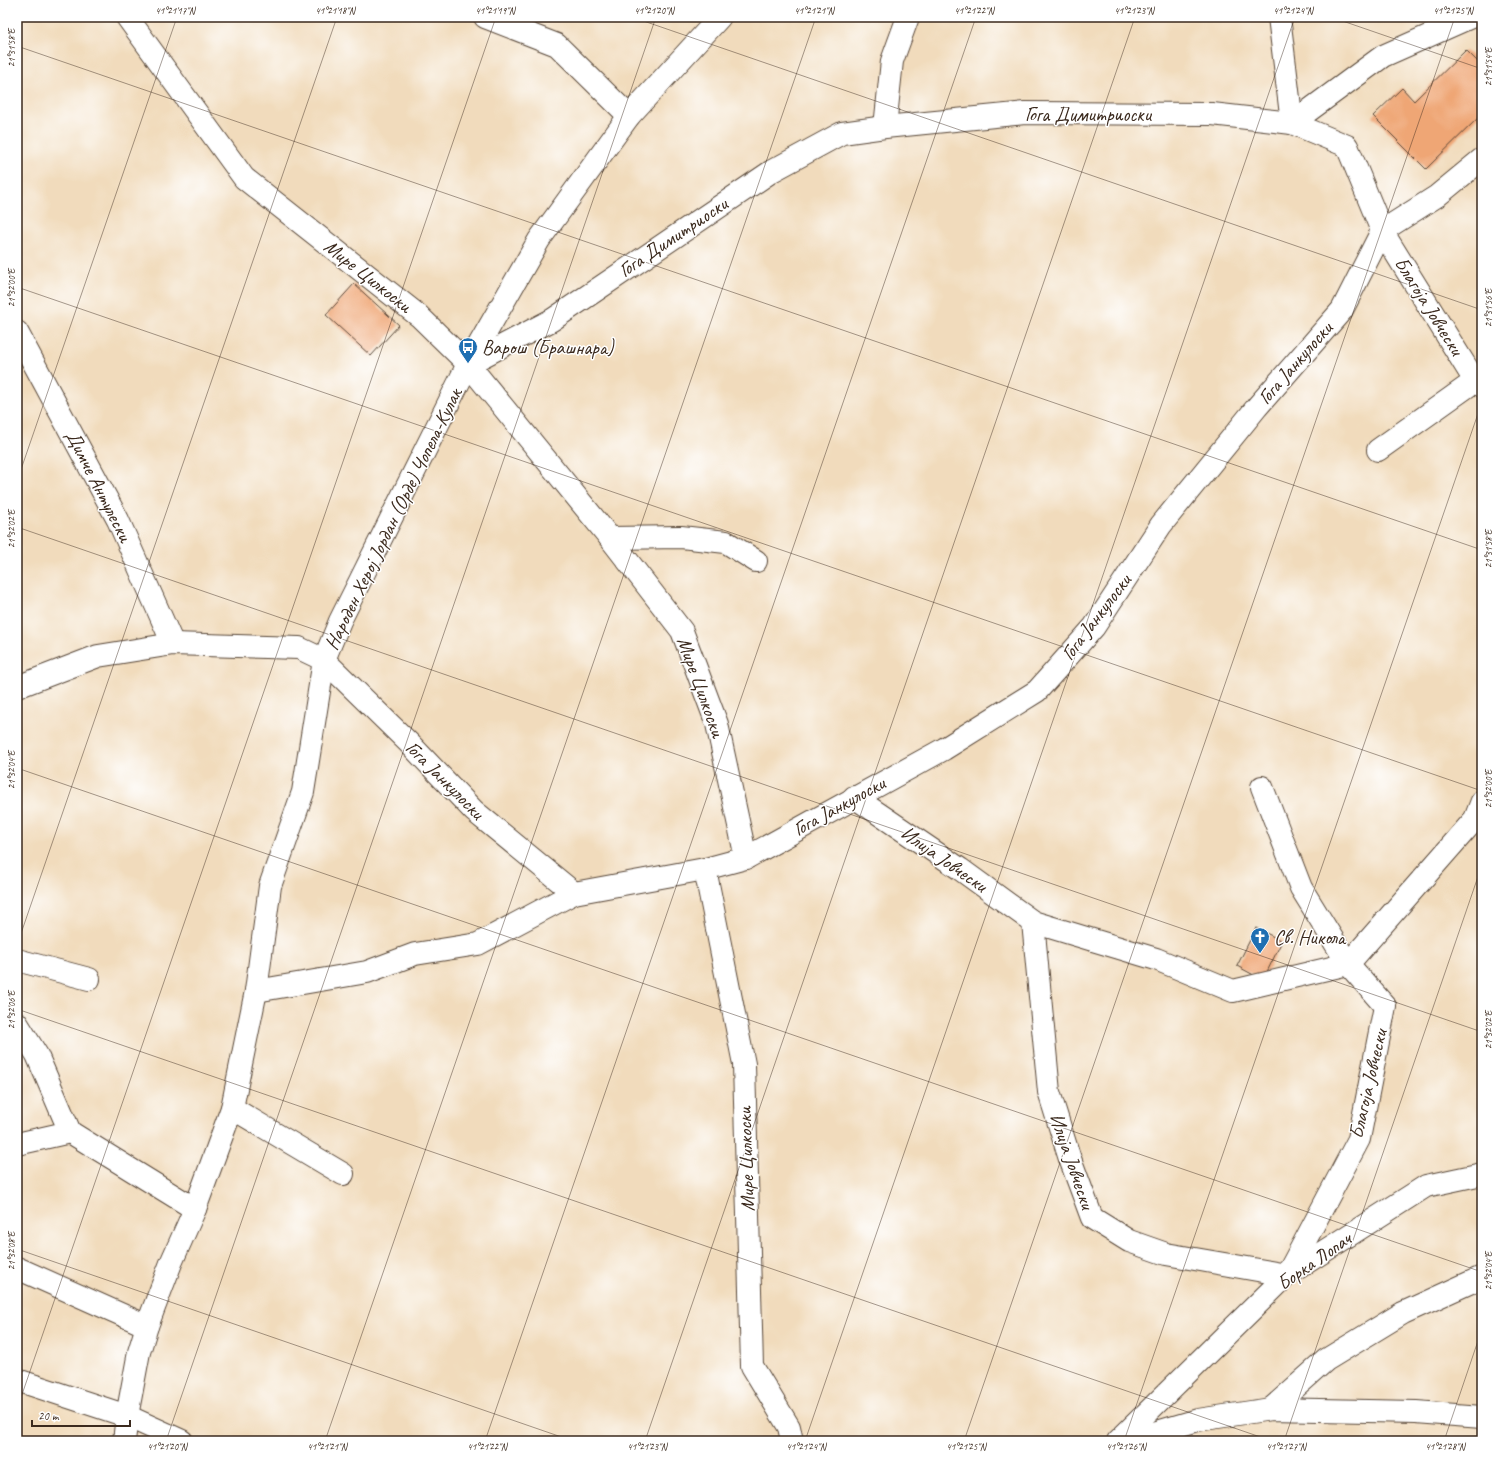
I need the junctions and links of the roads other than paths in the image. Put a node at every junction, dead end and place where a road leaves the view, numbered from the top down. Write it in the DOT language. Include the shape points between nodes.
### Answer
graph roads {
  1 [pos="127,17"];
  2 [pos="485,17"];
  3 [pos="720,17"];
  4 [pos="908,17"];
  5 [pos="1279,17"];
  6 [pos="1471,17"];
  7 [pos="629,116"];
  8 [pos="1292,123"];
  9 [pos="885,127"];
  10 [pos="1482,159"];
  11 [pos="1382,231"];
  12 [pos="17,332"];
  13 [pos="468,364"];
  14 [pos="1479,383"];
  15 [pos="1378,450"];
  16 [pos="610,538"];
  17 [pos="756,561"];
  18 [pos="172,644"];
  19 [pos="324,660"];
  20 [pos="18,686"];
  21 [pos="1262,787"];
  22 [pos="854,797"];
  23 [pos="1482,802"];
  24 [pos="746,858"];
  25 [pos="705,869"];
  26 [pos="574,893"];
  27 [pos="1033,922"];
  28 [pos="17,960"];
  29 [pos="1348,964"];
  30 [pos="89,979"];
  31 [pos="256,991"];
  32 [pos="17,1023"];
  33 [pos="232,1108"];
  34 [pos="70,1132"];
  35 [pos="17,1144"];
  36 [pos="343,1174"];
  37 [pos="1482,1174"];
  38 [pos="195,1209"];
  39 [pos="17,1268"];
  40 [pos="1287,1275"];
  41 [pos="1482,1277"];
  42 [pos="147,1326"];
  43 [pos="17,1380"];
  44 [pos="1271,1409"];
  45 [pos="127,1416"];
  46 [pos="1482,1417"];
  47 [pos="1142,1433"];
  48 [pos="124,1441"];
  49 [pos="182,1441"];
  50 [pos="792,1441"];
  51 [pos="1118,1441"];
  1 -- 13 [label="street, Мире Цилкоски" via="244,178 419,316"];
  2 -- 7 [label="street" via="556,45"];
  3 -- 7 [label="street, Народен Херој Јордан (Орде) Чопела-Кулак"];
  4 -- 9 [label="street" via="892,61"];
  5 -- 8 [label="street"];
  6 -- 8 [label="street" via="1384,56"];
  7 -- 13 [label="street, Народен Херој Јордан (Орде) Чопела-Кулак" via="539,240"];
  8 -- 9 [label="street, Гога Димитриоски" via="1212,114 1025,113"];
  8 -- 11 [label="street, Гога Димитриоски" via="1347,146"];
  9 -- 13 [label="street, Гога Димитриоски" via="842,133 772,171 552,320"];
  10 -- 11 [label="street" via="1437,196"];
  11 -- 14 [label="street, Благоја Јовчески"];
  11 -- 22 [label="street, Гога Јанкулоски" via="1342,310 1257,407 1161,525 1094,626 1037,691 944,749"];
  12 -- 18 [label="street, Димче Антулески" via="118,520"];
  13 -- 16 [label="street, Мире Цилкоски"];
  13 -- 19 [label="street, Народен Херој Јордан (Орде) Чопела-Кулак" via="340,621"];
  14 -- 15 [label="street, Благоја Јовчески"];
  16 -- 17 [label="street" via="681,537 726,542"];
  16 -- 24 [label="street, Мире Цилкоски" via="682,631 718,724"];
  18 -- 19 [label="street" via="299,648"];
  18 -- 20 [label="street" via="98,656"];
  19 -- 26 [label="street, Гога Јанкулоски" via="474,811"];
  19 -- 31 [label="street, Народен Херој Јордан (Орде) Чопела-Кулак" via="303,792 270,886"];
  21 -- 29 [label="street, Благоја Јовчески" via="1301,888"];
  22 -- 24 [label="street, Гога Јанкулоски"];
  22 -- 27 [label="street, Илија Јовчески"];
  23 -- 29 [label="street" via="1475,819"];
  24 -- 25 [label="street, Гога Јанкулоски"];
  25 -- 26 [label="street, Гога Јанкулоски"];
  25 -- 50 [label="street, Мире Цилкоски" via="744,1064 752,1366 790,1427"];
  26 -- 31 [label="street, Гога Јанкулоски" via="478,944 415,954 367,972"];
  27 -- 29 [label="street, Илија Јовчески" via="1156,959 1233,991"];
  27 -- 40 [label="street, Илија Јовчески" via="1048,1092 1092,1218 1128,1241 1166,1254"];
  28 -- 30 [label="street"];
  29 -- 40 [label="street, Благоја Јовчески" via="1386,1006 1359,1139"];
  31 -- 33 [label="street, Народен Херој Јордан (Орде) Чопела-Кулак"];
  32 -- 34 [label="street" via="37,1055"];
  33 -- 36 [label="street"];
  33 -- 38 [label="street, Народен Херој Јордан (Орде) Чопела-Кулак"];
  34 -- 35 [label="street"];
  34 -- 38 [label="street"];
  37 -- 40 [label="street, Борка Лопач" via="1426,1186"];
  38 -- 42 [label="street, Народен Херој Јордан (Орде) Чопела-Кулак"];
  39 -- 42 [label="street"];
  40 -- 47 [label="street, Борка Лопач"];
  41 -- 44 [label="street" via="1403,1313 1326,1360"];
  42 -- 45 [label="street, Народен Херој Јордан (Орде) Чопела-Кулак" via="139,1352"];
  43 -- 45 [label="street"];
  44 -- 46 [label="street, Борка Лопач" via="1416,1412"];
  44 -- 47 [label="street, Борка Лопач" via="1198,1420"];
  45 -- 48 [label="street, Народен Херој Јордан (Орде) Чопела-Кулак"];
  45 -- 49 [label="street"];
  47 -- 51 [label="street, Борка Лопач"];
}
